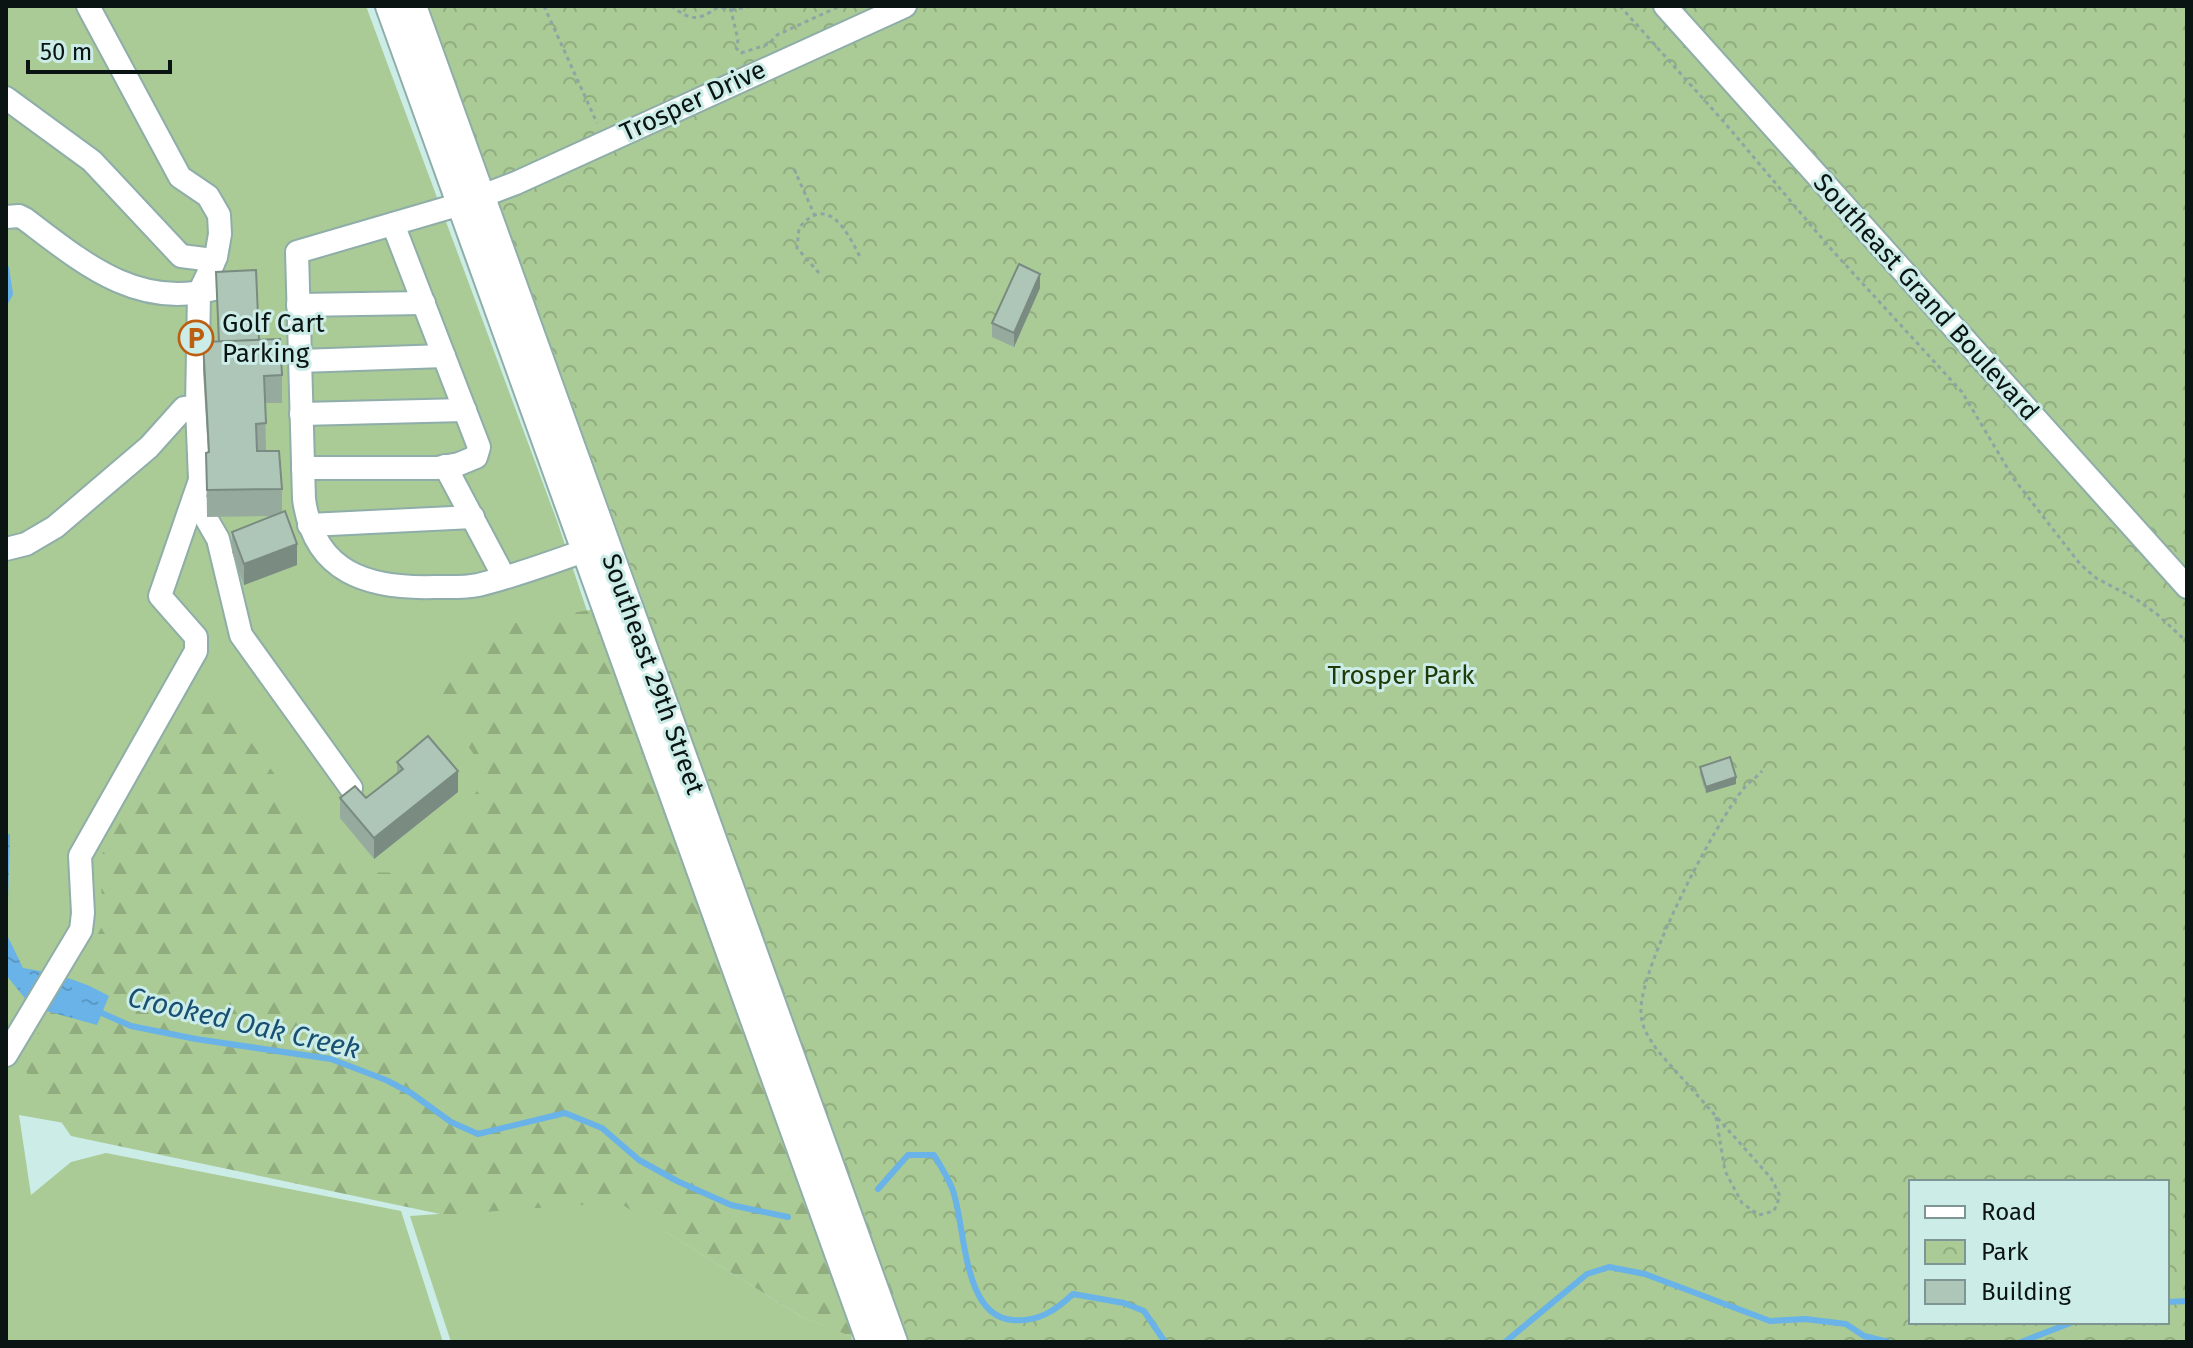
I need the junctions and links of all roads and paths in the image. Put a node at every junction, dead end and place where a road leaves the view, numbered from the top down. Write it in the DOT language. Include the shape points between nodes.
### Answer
graph roads {
  1 [pos="88,6"];
  2 [pos="389,6"];
  3 [pos="413,6"];
  4 [pos="544,6"];
  5 [pos="671,6"];
  6 [pos="753,6"];
  7 [pos="840,6"];
  8 [pos="905,6"];
  9 [pos="1620,6"];
  10 [pos="1665,6"];
  11 [pos="731,10"];
  12 [pos="777,35"];
  13 [pos="786,37"];
  14 [pos="6,98"];
  15 [pos="605,142"];
  16 [pos="794,169"];
  17 [pos="471,200"];
  18 [pos="815,216"];
  19 [pos="6,217"];
  20 [pos="393,224"];
  21 [pos="181,256"];
  22 [pos="860,257"];
  23 [pos="213,264"];
  24 [pos="819,273"];
  25 [pos="239,287"];
  26 [pos="181,291"];
  27 [pos="424,303"];
  28 [pos="298,305"];
  29 [pos="444,356"];
  30 [pos="300,361"];
  31 [pos="197,407"];
  32 [pos="465,410"];
  33 [pos="301,414"];
  34 [pos="445,466"];
  35 [pos="303,468"];
  36 [pos="195,499"];
  37 [pos="473,517"];
  38 [pos="309,525"];
  39 [pos="595,547"];
  40 [pos="7,549"];
  41 [pos="504,577"];
  42 [pos="2187,587"];
  43 [pos="2187,642"];
  44 [pos="1762,771"];
  45 [pos="351,788"];
  46 [pos="11,1046"];
  47 [pos="1716,1117"];
  48 [pos="870,1342"];
  49 [pos="894,1342"];
  1 -- 23 [label="street" via="180,177 208,196 219,215"];
  2 -- 17 [label="main road, Southeast 29th Street"];
  3 -- 17 [label="main road, Southeast 29th Street"];
  4 -- 15 [label="path"];
  5 -- 11 [label="path" via="698,18 718,7"];
  6 -- 11 [label="path"];
  7 -- 12 [label="path"];
  8 -- 15 [label="street, Trosper Drive"];
  9 -- 43 [label="path" via="1962,392 2006,467 2080,564 2158,615"];
  10 -- 42 [label="street, Southeast Grand Boulevard"];
  11 -- 12 [label="path" via="741,53 769,44"];
  12 -- 13 [label="path"];
  14 -- 21 [label="street" via="92,161"];
  15 -- 17 [label="street, Trosper Drive"];
  16 -- 18 [label="path"];
  17 -- 20 [label="street, Trosper Drive"];
  17 -- 39 [label="main road, Southeast 29th Street"];
  18 -- 22 [label="path" via="840,222"];
  18 -- 24 [label="path" via="799,228 797,248"];
  19 -- 26 [label="street" via="25,219 83,264 144,292"];
  20 -- 27 [label="street"];
  20 -- 28 [label="street, Trosper Drive" via="297,252"];
  21 -- 23 [label="street"];
  21 -- 26 [label="street"];
  23 -- 26 [label="street"];
  25 -- 26 [label="street"];
  26 -- 31 [label="street"];
  27 -- 28 [label="street"];
  27 -- 29 [label="street"];
  28 -- 30 [label="street"];
  29 -- 30 [label="street"];
  29 -- 32 [label="street"];
  30 -- 33 [label="street"];
  31 -- 36 [label="street" via="200,480"];
  31 -- 40 [label="street" via="184,408 149,447 55,527"];
  32 -- 33 [label="street"];
  32 -- 34 [label="street" via="479,447 476,457"];
  33 -- 35 [label="street"];
  34 -- 35 [label="street"];
  34 -- 37 [label="street"];
  35 -- 38 [label="street"];
  36 -- 45 [label="street" via="218,539 241,635"];
  36 -- 46 [label="street" via="160,596 196,637 196,651 80,856 81,930"];
  37 -- 38 [label="street"];
  37 -- 41 [label="street"];
  38 -- 41 [label="street" via="332,562 365,581 408,588 461,587"];
  39 -- 41 [label="street"];
  39 -- 48 [label="main road, Southeast 29th Street"];
  39 -- 49 [label="main road, Southeast 29th Street"];
  44 -- 47 [label="path" via="1715,833 1668,924 1640,1007 1642,1028 1657,1050"];
  47 -- 47 [label="path" via="1725,1171 1742,1203 1759,1215 1774,1211 1780,1196 1771,1178"];
}
